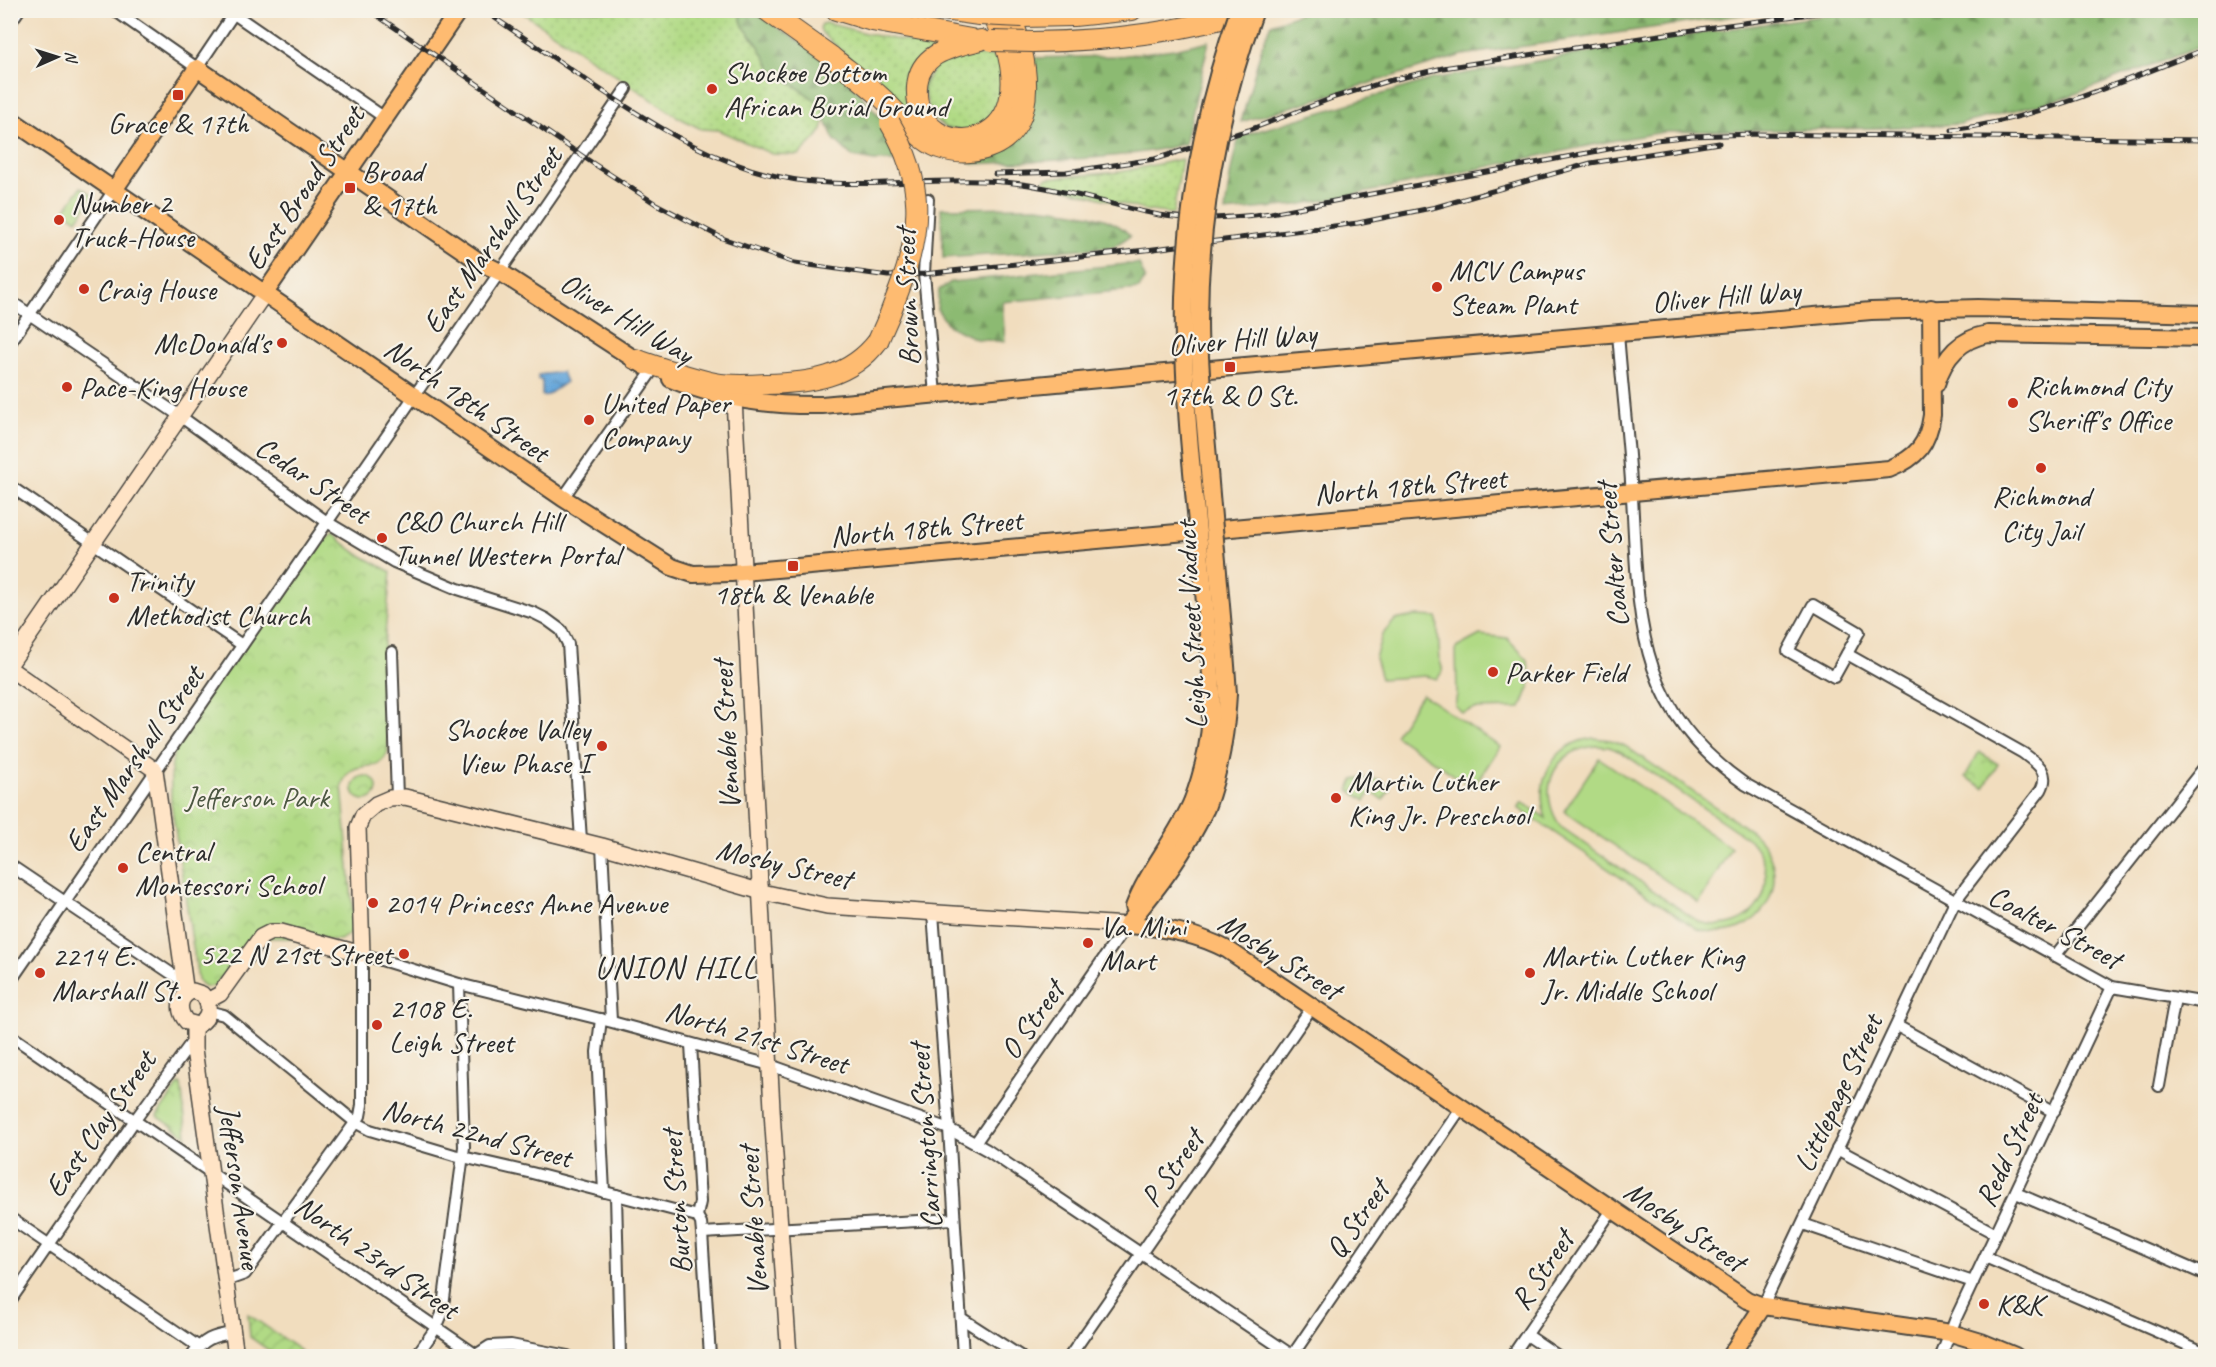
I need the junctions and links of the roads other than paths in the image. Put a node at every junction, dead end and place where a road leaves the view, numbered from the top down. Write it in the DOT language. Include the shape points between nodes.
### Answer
graph roads {
  1 [pos="19,10"];
  2 [pos="114,10"];
  3 [pos="459,10"];
  4 [pos="766,10"];
  5 [pos="836,10"];
  6 [pos="945,10"];
  7 [pos="1132,10"];
  8 [pos="1239,10"];
  9 [pos="1254,10"];
  10 [pos="235,12"];
  11 [pos="985,13"];
  12 [pos="1015,14"];
  13 [pos="10,23"];
  14 [pos="986,40"];
  15 [pos="838,62"];
  16 [pos="197,68"];
  17 [pos="626,89"];
  18 [pos="385,118"];
  19 [pos="10,119"];
  20 [pos="348,171"];
  21 [pos="114,190"];
  22 [pos="928,199"];
  23 [pos="500,272"];
  24 [pos="265,293"];
  25 [pos="10,301"];
  26 [pos="1931,308"];
  27 [pos="30,314"];
  28 [pos="2205,314"];
  29 [pos="1618,333"];
  30 [pos="2205,338"];
  31 [pos="10,343"];
  32 [pos="635,359"];
  33 [pos="652,371"];
  34 [pos="935,394"];
  35 [pos="414,396"];
  36 [pos="1932,396"];
  37 [pos="734,399"];
  38 [pos="180,416"];
  39 [pos="10,486"];
  40 [pos="1632,493"];
  41 [pos="564,498"];
  42 [pos="327,522"];
  43 [pos="94,542"];
  44 [pos="744,572"];
  45 [pos="242,645"];
  46 [pos="392,652"];
  47 [pos="1847,654"];
  48 [pos="10,666"];
  49 [pos="2205,765"];
  50 [pos="155,770"];
  51 [pos="397,797"];
  52 [pos="1198,805"];
  53 [pos="581,840"];
  54 [pos="602,846"];
  55 [pos="10,865"];
  56 [pos="762,892"];
  57 [pos="1955,901"];
  58 [pos="66,902"];
  59 [pos="933,913"];
  60 [pos="1127,925"];
  61 [pos="362,954"];
  62 [pos="2055,956"];
  63 [pos="10,982"];
  64 [pos="459,984"];
  65 [pos="2112,987"];
  66 [pos="185,988"];
  67 [pos="2175,998"];
  68 [pos="2205,1003"];
  69 [pos="208,1006"];
  70 [pos="1312,1007"];
  71 [pos="606,1020"];
  72 [pos="1897,1026"];
  73 [pos="194,1032"];
  74 [pos="10,1035"];
  75 [pos="691,1044"];
  76 [pos="770,1065"];
  77 [pos="2159,1086"];
  78 [pos="1461,1108"];
  79 [pos="2054,1112"];
  80 [pos="135,1120"];
  81 [pos="356,1122"];
  82 [pos="949,1129"];
  83 [pos="976,1142"];
  84 [pos="1838,1149"];
  85 [pos="463,1158"];
  86 [pos="211,1172"];
  87 [pos="604,1192"];
  88 [pos="2016,1193"];
  89 [pos="616,1195"];
  90 [pos="1612,1209"];
  91 [pos="697,1216"];
  92 [pos="10,1218"];
  93 [pos="954,1219"];
  94 [pos="284,1222"];
  95 [pos="1803,1224"];
  96 [pos="779,1230"];
  97 [pos="702,1233"];
  98 [pos="1996,1234"];
  99 [pos="50,1245"];
  100 [pos="1143,1254"];
  101 [pos="1985,1257"];
  102 [pos="2205,1275"];
  103 [pos="225,1281"];
  104 [pos="1973,1282"];
  105 [pos="10,1301"];
  106 [pos="1763,1306"];
  107 [pos="961,1318"];
  108 [pos="436,1328"];
  109 [pos="232,1332"];
  110 [pos="1951,1333"];
  111 [pos="1527,1335"];
  112 [pos="195,1352"];
  113 [pos="2205,1353"];
  114 [pos="236,1356"];
  115 [pos="416,1356"];
  116 [pos="477,1356"];
  117 [pos="568,1356"];
  118 [pos="620,1356"];
  119 [pos="710,1356"];
  120 [pos="789,1356"];
  121 [pos="963,1356"];
  122 [pos="1020,1356"];
  123 [pos="1070,1356"];
  124 [pos="1292,1356"];
  125 [pos="1512,1356"];
  126 [pos="1558,1356"];
  127 [pos="1730,1356"];
  128 [pos="1941,1356"];
  129 [pos="2015,1356"];
  1 -- 13 [label="street"];
  2 -- 16 [label="street"];
  3 -- 18 [label="main road, East Broad Street"];
  4 -- 15 [label="highway"];
  5 -- 14 [label="highway" via="928,33"];
  6 -- 11 [label="highway"];
  7 -- 12 [label="highway" via="1074,16"];
  8 -- 52 [label="main road, Leigh Street Viaduct, bridge" via="1199,157 1186,263 1186,386 1212,692"];
  9 -- 14 [label="highway, bridge" via="1139,35 1033,42"];
  9 -- 52 [label="main road, Leigh Street Viaduct, bridge" via="1219,137 1201,264 1201,381 1228,694 1223,748 1215,780"];
  10 -- 16 [label="street"];
  10 -- 18 [label="street"];
  11 -- 12 [label="highway, bridge"];
  11 -- 14 [label="highway" via="1003,39 1010,60 1013,83 1009,108 1003,120 981,137 941,134 930,126 918,104 922,66 944,50"];
  12 -- 15 [label="highway" via="1024,58 1026,97 1016,125 993,146 979,151 953,152 931,144"];
  15 -- 32 [label="highway, bridge" via="890,123 914,180 917,224 907,270 878,341 840,373 792,383 718,384"];
  16 -- 20 [label="main road, Oliver Hill Way"];
  16 -- 21 [label="main road"];
  17 -- 23 [label="street, East Marshall Street"];
  18 -- 20 [label="main road, East Broad Street"];
  19 -- 21 [label="main road, North 18th Street"];
  20 -- 23 [label="main road, Oliver Hill Way"];
  20 -- 24 [label="main road, East Broad Street"];
  21 -- 24 [label="main road, North 18th Street"];
  21 -- 27 [label="street"];
  22 -- 34 [label="street, Brown Street" via="924,274"];
  23 -- 32 [label="main road, Oliver Hill Way"];
  23 -- 35 [label="street, East Marshall Street"];
  24 -- 35 [label="main road, North 18th Street"];
  24 -- 38 [label="street, East Broad Street"];
  25 -- 27 [label="street, Cedar Street"];
  26 -- 28 [label="main road, Oliver Hill Way"];
  26 -- 29 [label="main road, Oliver Hill Way"];
  26 -- 36 [label="main road"];
  27 -- 31 [label="street"];
  27 -- 38 [label="street, Cedar Street"];
  29 -- 34 [label="main road, Oliver Hill Way"];
  29 -- 40 [label="street, Coalter Street"];
  30 -- 36 [label="main road" via="1980,335 1950,354"];
  32 -- 33 [label="main road, Oliver Hill Way"];
  33 -- 37 [label="main road, Oliver Hill Way"];
  33 -- 41 [label="street"];
  34 -- 37 [label="main road, Oliver Hill Way" via="786,406"];
  35 -- 41 [label="main road, North 18th Street"];
  35 -- 42 [label="street, East Marshall Street"];
  36 -- 40 [label="main road, North 18th Street" via="1930,428 1922,447 1903,464 1889,469"];
  37 -- 44 [label="street, Venable Street"];
  38 -- 42 [label="street, Cedar Street"];
  38 -- 43 [label="street, East Broad Street"];
  39 -- 43 [label="street"];
  40 -- 44 [label="main road, North 18th Street"];
  40 -- 57 [label="street, Coalter Street" via="1638,607 1644,641 1654,673 1687,731 1745,784"];
  41 -- 44 [label="main road, North 18th Street" via="672,567 706,575"];
  42 -- 45 [label="street, East Marshall Street"];
  42 -- 53 [label="street, Cedar Street" via="394,562 458,589 534,613 561,630 568,652"];
  43 -- 45 [label="street"];
  43 -- 48 [label="street, East Broad Street"];
  44 -- 56 [label="street, Venable Street"];
  45 -- 50 [label="street, East Marshall Street"];
  46 -- 51 [label="street"];
  47 -- 47 [label="street" via="1859,632 1813,605 1788,651 1834,677"];
  47 -- 57 [label="street, Coalter Street" via="2023,753 2043,771 2041,789"];
  48 -- 50 [label="street"];
  49 -- 62 [label="street"];
  50 -- 58 [label="street, East Marshall Street"];
  50 -- 66 [label="street"];
  51 -- 53 [label="street, Mosby Street"];
  51 -- 61 [label="street" via="368,809 359,822"];
  52 -- 60 [label="main road, Leigh Street Viaduct" via="1191,837"];
  53 -- 54 [label="street, Mosby Street"];
  54 -- 56 [label="street, Mosby Street"];
  54 -- 71 [label="street"];
  55 -- 58 [label="street"];
  56 -- 59 [label="street, Mosby Street" via="827,906"];
  56 -- 76 [label="street, Venable Street"];
  57 -- 62 [label="street, Coalter Street"];
  57 -- 72 [label="street, Littlepage Street"];
  58 -- 63 [label="street, East Marshall Street"];
  58 -- 66 [label="street"];
  59 -- 60 [label="street, Mosby Street"];
  59 -- 82 [label="street, Carrington Street"];
  60 -- 70 [label="main road, Mosby Street" via="1177,931 1215,943"];
  60 -- 83 [label="street, O Street"];
  61 -- 64 [label="street, North 21st Street"];
  61 -- 69 [label="street, North 21st Street" via="268,932"];
  61 -- 81 [label="street" via="362,1106"];
  62 -- 65 [label="street, Coalter Street"];
  64 -- 71 [label="street, North 21st Street"];
  64 -- 85 [label="street"];
  65 -- 67 [label="street, Coalter Street"];
  65 -- 79 [label="street, Redd Street"];
  66 -- 69 [label="street" via="198,992"];
  66 -- 73 [label="street, Jefferson Avenue" via="182,1015"];
  67 -- 68 [label="street, Coalter Street"];
  67 -- 77 [label="street"];
  69 -- 73 [label="street"];
  69 -- 81 [label="street, North 22nd Street"];
  70 -- 78 [label="main road, Mosby Street"];
  70 -- 100 [label="street, P Street"];
  71 -- 75 [label="street, North 21st Street"];
  71 -- 87 [label="street" via="597,1052"];
  72 -- 79 [label="street"];
  72 -- 84 [label="street, Littlepage Street"];
  73 -- 80 [label="street, East Clay Street"];
  73 -- 86 [label="street, Jefferson Avenue"];
  74 -- 80 [label="street, North 23rd Street"];
  75 -- 76 [label="street, North 21st Street"];
  75 -- 91 [label="street, Burton Street" via="700,1202"];
  76 -- 82 [label="street, North 21st Street"];
  76 -- 96 [label="street, Venable Street"];
  78 -- 90 [label="main road, Mosby Street"];
  78 -- 124 [label="street, Q Street"];
  79 -- 88 [label="street, Redd Street"];
  80 -- 86 [label="street, North 23rd Street"];
  80 -- 99 [label="street, East Clay Street"];
  81 -- 85 [label="street, North 22nd Street" via="370,1131"];
  81 -- 94 [label="street"];
  82 -- 83 [label="street, North 21st Street"];
  82 -- 93 [label="street, Carrington Street"];
  83 -- 100 [label="street, North 21st Street"];
  84 -- 95 [label="street, Littlepage Street"];
  84 -- 98 [label="street"];
  85 -- 87 [label="street, North 22nd Street"];
  85 -- 108 [label="street" via="443,1312"];
  86 -- 94 [label="street, North 23rd Street"];
  86 -- 103 [label="street, Jefferson Avenue"];
  87 -- 89 [label="street, North 22nd Street"];
  88 -- 98 [label="street, Redd Street"];
  88 -- 102 [label="street"];
  89 -- 91 [label="street, North 22nd Street"];
  89 -- 118 [label="street"];
  90 -- 106 [label="main road, Mosby Street"];
  90 -- 111 [label="street, R Street"];
  91 -- 97 [label="street, Burton Street"];
  92 -- 99 [label="street"];
  93 -- 96 [label="street"];
  93 -- 107 [label="street, Carrington Street"];
  94 -- 103 [label="street" via="245,1274"];
  94 -- 108 [label="street, North 23rd Street"];
  95 -- 104 [label="street"];
  95 -- 106 [label="street, Littlepage Street"];
  96 -- 97 [label="street"];
  96 -- 120 [label="street, Venable Street"];
  97 -- 119 [label="street, Burton Street"];
  98 -- 101 [label="street, Redd Street"];
  99 -- 105 [label="street, East Clay Street"];
  99 -- 112 [label="street"];
  100 -- 123 [label="street, P Street"];
  100 -- 124 [label="street, North 21st Street"];
  101 -- 104 [label="street, Redd Street"];
  101 -- 113 [label="street"];
  103 -- 109 [label="street, Jefferson Avenue"];
  104 -- 110 [label="street, Redd Street"];
  106 -- 110 [label="main road, Mosby Street"];
  106 -- 127 [label="main road"];
  107 -- 121 [label="street, Carrington Street"];
  107 -- 122 [label="street"];
  108 -- 115 [label="street"];
  108 -- 116 [label="street, North 23rd Street"];
  109 -- 112 [label="street" via="211,1336"];
  109 -- 114 [label="street, Jefferson Avenue"];
  110 -- 128 [label="street, Redd Street"];
  110 -- 129 [label="main road, Mosby Street"];
  111 -- 125 [label="street, R Street"];
  111 -- 126 [label="street"];
  116 -- 117 [label="street" via="490,1346 511,1345"];
}
